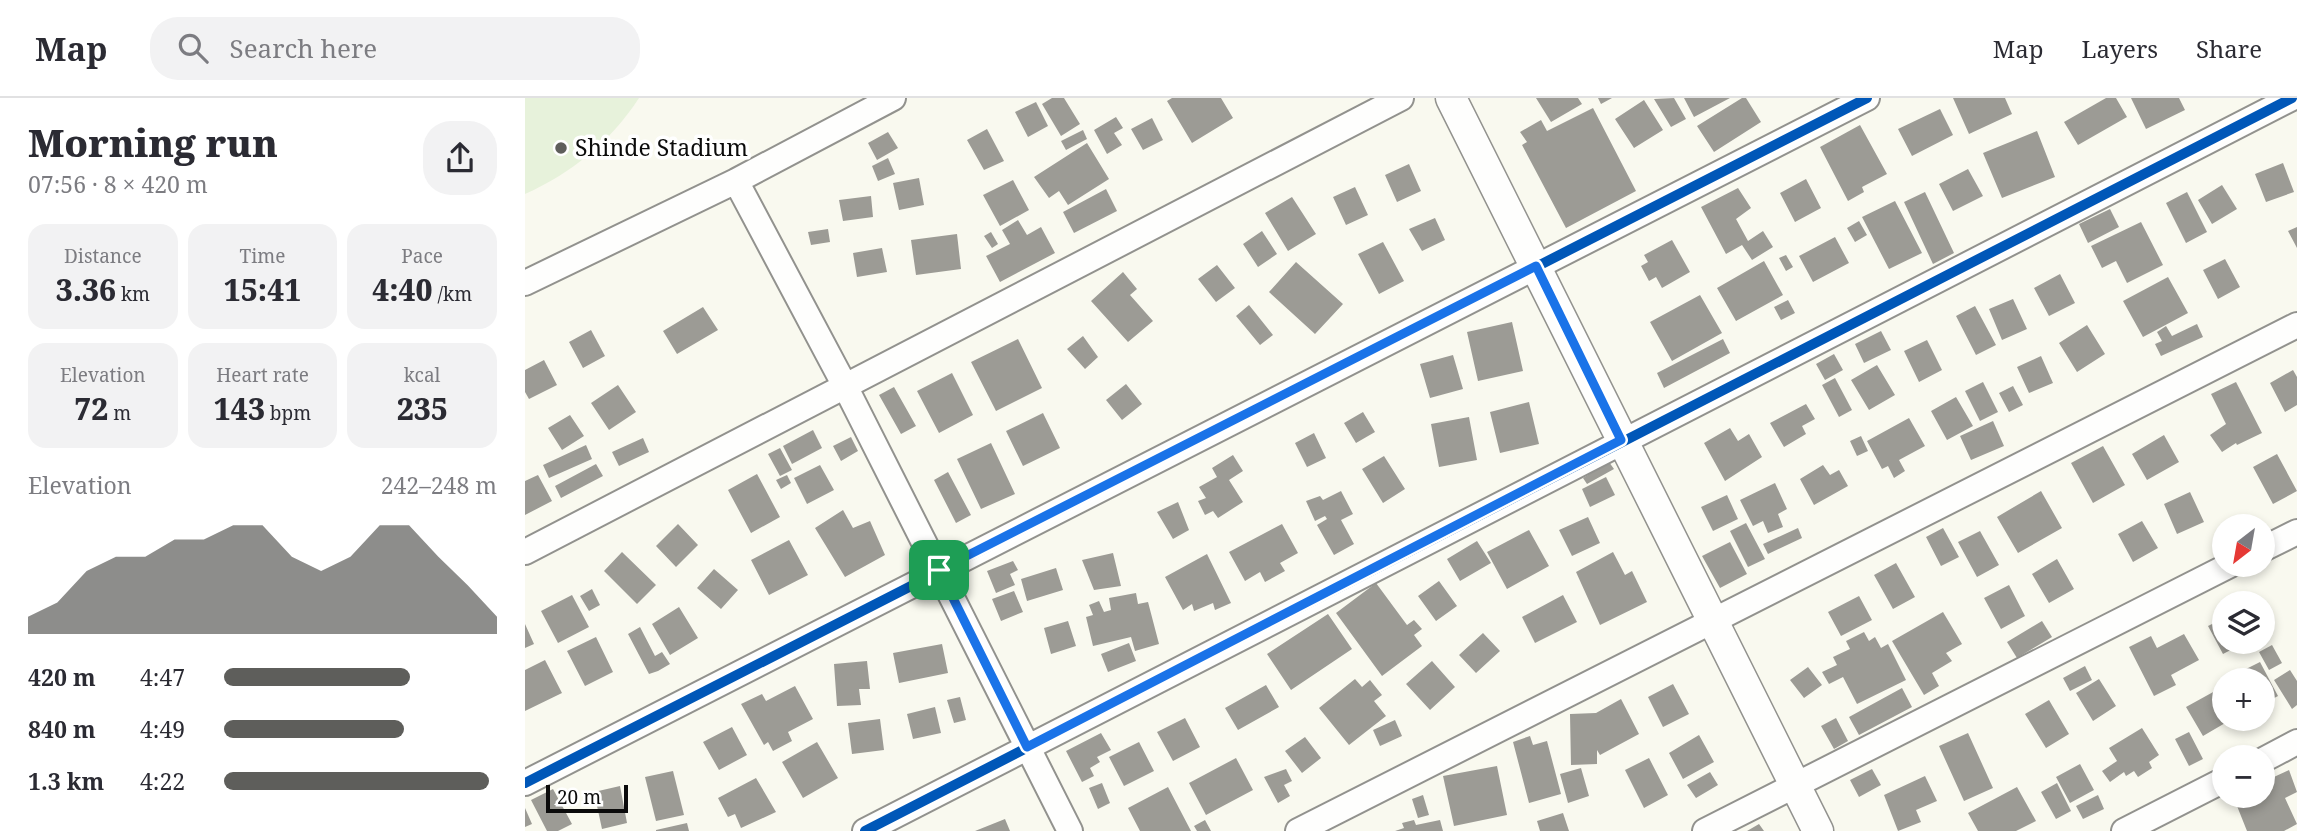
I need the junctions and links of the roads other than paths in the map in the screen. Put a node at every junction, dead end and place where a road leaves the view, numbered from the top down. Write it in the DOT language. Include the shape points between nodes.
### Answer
graph roads {
  1 [pos="893,98"];
  2 [pos="1401,98"];
  3 [pos="1451,98"];
  4 [pos="1867,98"];
  5 [pos="2292,98"];
  6 [pos="736,181"];
  7 [pos="1536,266"];
  8 [pos="525,282"];
  9 [pos="2297,325"];
  10 [pos="845,386"];
  11 [pos="1621,440"];
  12 [pos="2297,532"];
  13 [pos="2275,543"];
  14 [pos="525,552"];
  15 [pos="939,570"];
  16 [pos="2212,574"];
  17 [pos="1714,622"];
  18 [pos="2297,742"];
  19 [pos="1027,747"];
  20 [pos="2275,754"];
  21 [pos="525,783"];
  22 [pos="1794,785"];
  23 [pos="2212,786"];
  24 [pos="865,831"];
  25 [pos="1070,831"];
  26 [pos="1298,831"];
  27 [pos="1705,831"];
  28 [pos="1818,831"];
  29 [pos="2124,831"];
  1 -- 6 [label="street"];
  2 -- 10 [label="street"];
  3 -- 7 [label="street"];
  4 -- 7 [label="street"];
  5 -- 11 [label="street"];
  6 -- 8 [label="street"];
  6 -- 10 [label="street"];
  7 -- 11 [label="street"];
  7 -- 15 [label="street"];
  9 -- 17 [label="street"];
  10 -- 14 [label="street"];
  10 -- 15 [label="street"];
  11 -- 17 [label="street"];
  11 -- 19 [label="street"];
  12 -- 13 [label="street"];
  15 -- 19 [label="street"];
  15 -- 21 [label="street"];
  16 -- 22 [label="street"];
  17 -- 22 [label="street"];
  17 -- 26 [label="street"];
  18 -- 20 [label="street"];
  19 -- 24 [label="street"];
  19 -- 25 [label="street"];
  22 -- 27 [label="street"];
  22 -- 28 [label="street"];
  23 -- 29 [label="street"];
}
